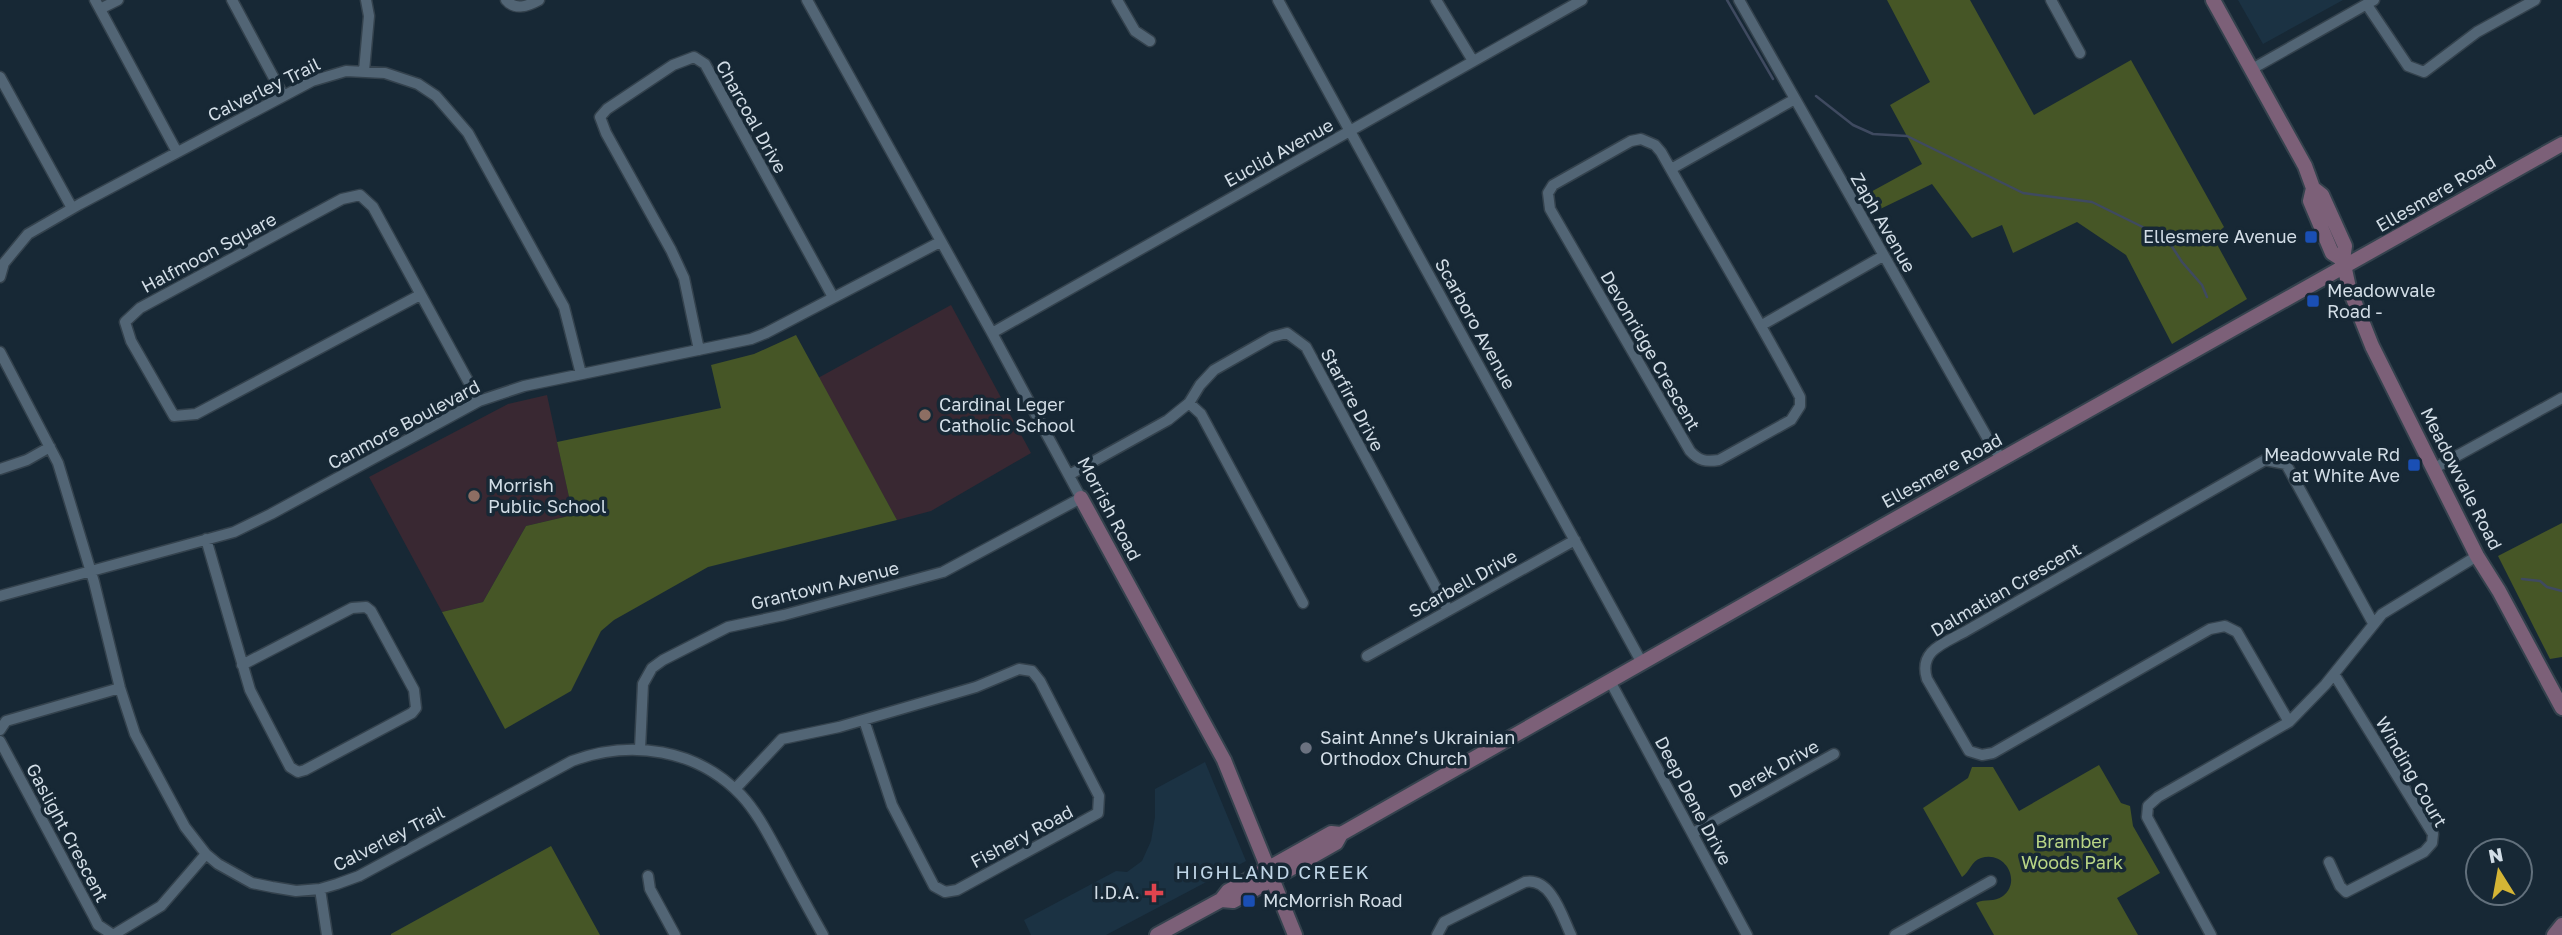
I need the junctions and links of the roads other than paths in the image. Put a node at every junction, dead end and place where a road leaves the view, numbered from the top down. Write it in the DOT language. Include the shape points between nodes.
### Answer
graph roads {
  1 [pos="118,0"];
  2 [pos="232,0"];
  3 [pos="366,0"];
  4 [pos="506,0"];
  5 [pos="540,0"];
  6 [pos="807,0"];
  7 [pos="1117,0"];
  8 [pos="1279,0"];
  9 [pos="1436,0"];
  10 [pos="1582,0"];
  11 [pos="1739,0"];
  12 [pos="2051,0"];
  13 [pos="2213,0"];
  14 [pos="2535,0"];
  15 [pos="2370,2"];
  16 [pos="98,5"];
  17 [pos="1150,41"];
  18 [pos="2080,53"];
  19 [pos="1473,61"];
  20 [pos="2252,69"];
  21 [pos="364,71"];
  22 [pos="0,77"];
  23 [pos="284,95"];
  24 [pos="1796,99"];
  25 [pos="1351,130"];
  26 [pos="2562,144"];
  27 [pos="177,152"];
  28 [pos="1671,169"];
  29 [pos="72,208"];
  30 [pos="940,242"];
  31 [pos="1883,256"];
  32 [pos="2,263"];
  33 [pos="2344,263"];
  34 [pos="0,277"];
  35 [pos="419,295"];
  36 [pos="833,297"];
  37 [pos="1762,325"];
  38 [pos="992,333"];
  39 [pos="699,350"];
  40 [pos="0,352"];
  41 [pos="581,374"];
  42 [pos="2562,398"];
  43 [pos="479,401"];
  44 [pos="1189,403"];
  45 [pos="50,447"];
  46 [pos="2002,460"];
  47 [pos="0,469"];
  48 [pos="2433,469"];
  49 [pos="1069,475"];
  50 [pos="1080,498"];
  51 [pos="206,539"];
  52 [pos="1575,540"];
  53 [pos="2477,556"];
  54 [pos="90,571"];
  55 [pos="0,596"];
  56 [pos="1303,603"];
  57 [pos="1448,610"];
  58 [pos="2374,623"];
  59 [pos="1367,656"];
  60 [pos="1642,663"];
  61 [pos="242,665"];
  62 [pos="2334,674"];
  63 [pos="1610,681"];
  64 [pos="120,688"];
  65 [pos="2562,708"];
  66 [pos="864,720"];
  67 [pos="2289,722"];
  68 [pos="0,730"];
  69 [pos="0,741"];
  70 [pos="640,749"];
  71 [pos="1834,754"];
  72 [pos="734,789"];
  73 [pos="1693,833"];
  74 [pos="206,854"];
  75 [pos="2329,862"];
  76 [pos="1270,874"];
  77 [pos="648,876"];
  78 [pos="1991,881"];
  79 [pos="320,889"];
  80 [pos="2562,925"];
  81 [pos="327,935"];
  82 [pos="675,935"];
  83 [pos="822,935"];
  84 [pos="1157,935"];
  85 [pos="1295,935"];
  86 [pos="1437,935"];
  87 [pos="1571,935"];
  88 [pos="1747,935"];
  89 [pos="1895,935"];
  90 [pos="2211,935"];
  91 [pos="2554,935"];
  1 -- 16 [label="street"];
  2 -- 23 [label="street"];
  3 -- 21 [label="street"];
  4 -- 5 [label="street" via="515,6"];
  6 -- 30 [label="street, Morrish Road"];
  7 -- 17 [label="street" via="1135,31"];
  8 -- 25 [label="street, Scarboro Avenue"];
  9 -- 19 [label="street"];
  10 -- 19 [label="street, Euclid Avenue"];
  11 -- 24 [label="street, Zaph Avenue"];
  12 -- 18 [label="street"];
  13 -- 20 [label="main road, Meadowvale Road"];
  14 -- 15 [label="street" via="2477,32 2424,72 2408,66"];
  15 -- 20 [label="street"];
  16 -- 27 [label="street"];
  19 -- 25 [label="street, Euclid Avenue"];
  20 -- 33 [label="main road, Meadowvale Road" via="2313,188 2322,195 2345,246"];
  21 -- 23 [label="street, Calverley Trail" via="330,74"];
  21 -- 41 [label="street, Calverley Trail" via="418,84 445,104 468,133 564,307"];
  22 -- 29 [label="street"];
  23 -- 27 [label="street, Calverley Trail"];
  24 -- 28 [label="street"];
  24 -- 31 [label="street, Zaph Avenue"];
  25 -- 38 [label="street, Euclid Avenue"];
  25 -- 52 [label="street, Scarboro Avenue"];
  26 -- 33 [label="main road, Ellesmere Road"];
  27 -- 29 [label="street, Calverley Trail"];
  28 -- 37 [label="street, Devonridge Crescent"];
  28 -- 37 [label="street, Devonridge Crescent" via="1655,145 1641,139 1553,185 1548,192 1553,215 1579,263 1696,458 1719,460 1797,414 1800,397"];
  29 -- 32 [label="street, Calverley Trail" via="27,234"];
  30 -- 36 [label="street, Canmore Boulevard"];
  30 -- 38 [label="street, Morrish Road"];
  31 -- 37 [label="street"];
  31 -- 46 [label="street, Zaph Avenue"];
  32 -- 34 [label="street, Calverley Trail"];
  33 -- 46 [label="main road, Ellesmere Road"];
  33 -- 48 [label="main road, Meadowvale Road" via="2372,346"];
  35 -- 35 [label="street, Halfmoon Square" via="373,207 360,195 342,199 152,301 125,322 174,416 196,414"];
  35 -- 43 [label="street, Halfmoon Square"];
  36 -- 39 [label="street, Canmore Boulevard" via="766,333"];
  36 -- 39 [label="street, Charcoal Drive" via="705,64 695,57 673,65 600,117 684,278"];
  38 -- 49 [label="street, Morrish Road"];
  39 -- 41 [label="street, Canmore Boulevard"];
  40 -- 45 [label="street, Calverley Trail"];
  41 -- 43 [label="street, Canmore Boulevard"];
  42 -- 48 [label="street"];
  43 -- 51 [label="street, Canmore Boulevard" via="271,514"];
  44 -- 49 [label="street, Starfire Drive" via="1168,420"];
  44 -- 56 [label="street" via="1201,414"];
  44 -- 57 [label="street, Starfire Drive" via="1214,370 1272,337 1287,333 1299,340"];
  45 -- 47 [label="street"];
  45 -- 54 [label="street, Calverley Trail"];
  46 -- 60 [label="main road, Ellesmere Road"];
  48 -- 53 [label="main road, Meadowvale Road"];
  49 -- 50 [label="street, Morrish Road"];
  50 -- 70 [label="street, Grantown Avenue" via="943,572 728,627 663,660 643,684"];
  50 -- 76 [label="main road, Morrish Road" via="1224,760"];
  51 -- 54 [label="street, Canmore Boulevard"];
  51 -- 61 [label="street"];
  52 -- 57 [label="street, Scarbell Drive"];
  52 -- 60 [label="street, Scarboro Avenue"];
  53 -- 58 [label="street"];
  53 -- 65 [label="main road, Meadowvale Road"];
  54 -- 55 [label="street, Canmore Boulevard"];
  54 -- 64 [label="street, Calverley Trail"];
  57 -- 59 [label="street, Scarbell Drive"];
  58 -- 62 [label="street"];
  58 -- 67 [label="street, Dalmatian Crescent" via="2286,464 2265,460 1931,651 1925,660 1927,679 1969,751 1976,754 1993,753 2210,629 2225,626 2238,632"];
  60 -- 63 [label="main road, Ellesmere Road"];
  61 -- 61 [label="street" via="254,701 290,767 298,772 416,708 414,691 366,607 352,608"];
  62 -- 67 [label="street"];
  62 -- 75 [label="street, Winding Court" via="2433,834 2424,852 2346,892"];
  63 -- 73 [label="street, Deep Dene Drive"];
  63 -- 76 [label="main road, Ellesmere Road" via="1341,834 1336,843"];
  64 -- 68 [label="street" via="6,721"];
  64 -- 74 [label="street, Calverley Trail" via="135,734 185,827"];
  66 -- 66 [label="street, Fishery Road" via="901,826 933,886 945,892 957,890 1098,813 1099,796 1032,671 1019,669 976,687"];
  66 -- 72 [label="street, Fishery Road" via="782,739"];
  67 -- 90 [label="street" via="2158,797 2147,809 2157,838"];
  69 -- 74 [label="street, Gaslight Crescent" via="105,932 113,935 161,906"];
  70 -- 72 [label="street, Calverley Trail" via="677,755"];
  70 -- 79 [label="street, Calverley Trail" via="607,751 572,761 359,876"];
  71 -- 73 [label="street, Derek Drive"];
  72 -- 83 [label="street, Calverley Trail" via="766,831"];
  73 -- 88 [label="street, Deep Dene Drive"];
  74 -- 79 [label="street, Calverley Trail" via="253,883 296,891"];
  76 -- 84 [label="main road, Ellesmere Road" via="1233,901 1221,900"];
  76 -- 85 [label="main road, Morrish Road"];
  77 -- 82 [label="street" via="650,889"];
  78 -- 89 [label="street"];
  79 -- 81 [label="street"];
  80 -- 91 [label="main road"];
  86 -- 87 [label="street" via="1444,922 1534,880 1550,894"];
}
